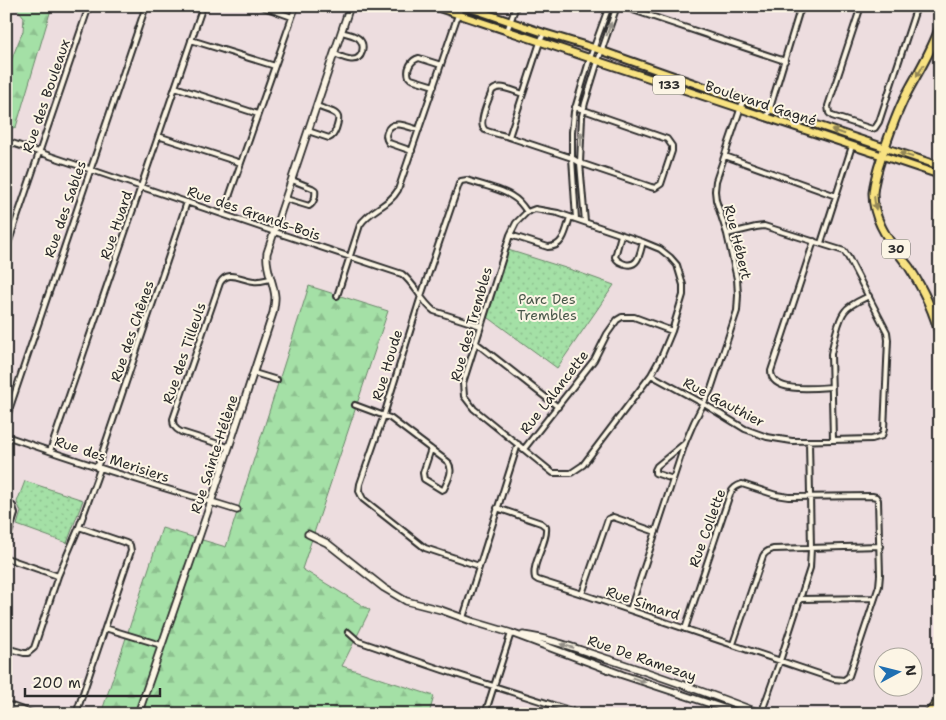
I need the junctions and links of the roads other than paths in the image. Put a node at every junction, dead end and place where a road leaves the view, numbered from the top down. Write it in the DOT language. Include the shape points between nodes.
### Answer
graph roads {
  1 [pos="89,6"];
  2 [pos="146,6"];
  3 [pos="203,6"];
  4 [pos="261,6"];
  5 [pos="296,6"];
  6 [pos="350,6"];
  7 [pos="433,6"];
  8 [pos="462,6"];
  9 [pos="516,6"];
  10 [pos="609,6"];
  11 [pos="617,6"];
  12 [pos="621,6"];
  13 [pos="783,6"];
  14 [pos="801,6"];
  15 [pos="861,6"];
  16 [pos="916,6"];
  17 [pos="800,12"];
  18 [pos="458,14"];
  19 [pos="292,17"];
  20 [pos="511,22"];
  21 [pos="940,26"];
  22 [pos="342,32"];
  23 [pos="507,32"];
  24 [pos="544,34"];
  25 [pos="191,40"];
  26 [pos="540,42"];
  27 [pos="594,48"];
  28 [pos="601,51"];
  29 [pos="334,54"];
  30 [pos="590,58"];
  31 [pos="598,61"];
  32 [pos="785,61"];
  33 [pos="441,65"];
  34 [pos="275,66"];
  35 [pos="434,86"];
  36 [pos="175,87"];
  37 [pos="523,94"];
  38 [pos="743,101"];
  39 [pos="317,106"];
  40 [pos="575,107"];
  41 [pos="740,109"];
  42 [pos="583,110"];
  43 [pos="769,110"];
  44 [pos="258,114"];
  45 [pos="767,118"];
  46 [pos="419,130"];
  47 [pos="308,131"];
  48 [pos="158,136"];
  49 [pos="509,137"];
  50 [pos="6,141"];
  51 [pos="852,146"];
  52 [pos="885,148"];
  53 [pos="412,151"];
  54 [pos="39,152"];
  55 [pos="725,156"];
  56 [pos="882,156"];
  57 [pos="572,158"];
  58 [pos="241,163"];
  59 [pos="580,163"];
  60 [pos="940,166"];
  61 [pos="91,170"];
  62 [pos="940,175"];
  63 [pos="292,180"];
  64 [pos="141,186"];
  65 [pos="836,196"];
  66 [pos="286,199"];
  67 [pos="187,202"];
  68 [pos="527,212"];
  69 [pos="223,214"];
  70 [pos="570,218"];
  71 [pos="576,219"];
  72 [pos="585,222"];
  73 [pos="275,232"];
  74 [pos="727,234"];
  75 [pos="621,235"];
  76 [pos="510,236"];
  77 [pos="814,241"];
  78 [pos="643,242"];
  79 [pos="820,243"];
  80 [pos="6,250"];
  81 [pos="350,256"];
  82 [pos="270,278"];
  83 [pos="337,296"];
  84 [pos="421,296"];
  85 [pos="869,296"];
  86 [pos="480,326"];
  87 [pos="672,331"];
  88 [pos="940,337"];
  89 [pos="475,342"];
  90 [pos="254,372"];
  91 [pos="651,375"];
  92 [pos="277,380"];
  93 [pos="832,387"];
  94 [pos="704,404"];
  95 [pos="355,405"];
  96 [pos="558,407"];
  97 [pos="384,414"];
  98 [pos="6,419"];
  99 [pos="6,436"];
  100 [pos="833,440"];
  101 [pos="809,441"];
  102 [pos="685,443"];
  103 [pos="518,444"];
  104 [pos="228,447"];
  105 [pos="431,449"];
  106 [pos="524,449"];
  107 [pos="50,451"];
  108 [pos="98,468"];
  109 [pos="673,479"];
  110 [pos="810,497"];
  111 [pos="6,502"];
  112 [pos="211,502"];
  113 [pos="497,508"];
  114 [pos="237,510"];
  115 [pos="79,527"];
  116 [pos="656,532"];
  117 [pos="308,534"];
  118 [pos="6,543"];
  119 [pos="880,546"];
  120 [pos="811,548"];
  121 [pos="6,558"];
  122 [pos="479,566"];
  123 [pos="58,576"];
  124 [pos="582,594"];
  125 [pos="875,598"];
  126 [pos="800,599"];
  127 [pos="630,610"];
  128 [pos="463,618"];
  129 [pos="105,628"];
  130 [pos="685,629"];
  131 [pos="348,632"];
  132 [pos="511,633"];
  133 [pos="734,644"];
  134 [pos="161,646"];
  135 [pos="6,648"];
  136 [pos="780,661"];
  137 [pos="618,662"];
  138 [pos="615,672"];
  139 [pos="494,686"];
  140 [pos="687,686"];
  141 [pos="684,696"];
  142 [pos="940,700"];
  143 [pos="6,704"];
  144 [pos="34,714"];
  145 [pos="76,714"];
  146 [pos="138,714"];
  147 [pos="485,714"];
  148 [pos="581,714"];
  149 [pos="741,714"];
  150 [pos="762,714"];
  151 [pos="928,714"];
  1 -- 54 [label="street, Rue des Bouleaux"];
  2 -- 61 [label="street, Rue des Sables"];
  3 -- 25 [label="street, Rue Huard"];
  4 -- 19 [label="street"];
  5 -- 19 [label="street"];
  6 -- 22 [label="street, Rue Sainte-Hélène"];
  7 -- 18 [label="main road, Boulevard Gagné / 133"];
  8 -- 18 [label="street"];
  8 -- 20 [label="main road, Boulevard Gagné / 133"];
  9 -- 20 [label="street"];
  10 -- 27 [label="street"];
  28 -- 11 [label="street, one-way"];
  12 -- 32 [label="street"];
  13 -- 17 [label="street"];
  14 -- 17 [label="street"];
  15 -- 16 [label="street" via="828,110 832,116 869,128 878,125"];
  17 -- 32 [label="street"];
  18 -- 23 [label="main road, Boulevard Gagné / 133"];
  18 -- 33 [label="street"];
  19 -- 34 [label="street"];
  20 -- 23 [label="street"];
  20 -- 24 [label="main road, Boulevard Gagné / 133"];
  21 -- 52 [label="highway, 30, one-way" via="931,51 899,108"];
  22 -- 29 [label="street, Rue Sainte-Hélène"];
  22 -- 29 [label="street" via="361,40 360,56 353,60"];
  23 -- 26 [label="main road, Boulevard Gagné / 133"];
  24 -- 26 [label="street"];
  24 -- 27 [label="main road, Boulevard Gagné / 133"];
  25 -- 34 [label="street"];
  25 -- 36 [label="street, Rue Huard"];
  26 -- 30 [label="main road, Boulevard Gagné / 133"];
  26 -- 37 [label="street"];
  27 -- 28 [label="main road, Boulevard Gagné / 133"];
  27 -- 30 [label="street"];
  28 -- 31 [label="street"];
  28 -- 38 [label="main road, Boulevard Gagné / 133"];
  29 -- 39 [label="street, Rue Sainte-Hélène"];
  30 -- 31 [label="main road, Boulevard Gagné / 133"];
  30 -- 40 [label="street"];
  31 -- 41 [label="main road, Boulevard Gagné / 133"];
  31 -- 42 [label="street"];
  32 -- 43 [label="street"];
  33 -- 35 [label="street"];
  33 -- 35 [label="street" via="419,58 411,62 409,77"];
  34 -- 44 [label="street"];
  35 -- 46 [label="street"];
  36 -- 44 [label="street"];
  36 -- 48 [label="street, Rue Huard"];
  37 -- 49 [label="street"];
  37 -- 49 [label="street" via="495,88 482,120 485,130"];
  38 -- 41 [label="street, Rue Hébert"];
  38 -- 43 [label="main road, Boulevard Gagné / 133"];
  39 -- 47 [label="street, Rue Sainte-Hélène"];
  39 -- 47 [label="street" via="335,113 338,118 336,130 328,138"];
  40 -- 42 [label="street"];
  40 -- 57 [label="street"];
  41 -- 45 [label="main road, Boulevard Gagné / 133"];
  41 -- 55 [label="street, Rue Hébert"];
  59 -- 42 [label="street, one-way"];
  42 -- 59 [label="street" via="667,139 672,151 661,184 655,188"];
  43 -- 45 [label="street"];
  52 -- 43 [label="main road, Boulevard Gagné / 133, one-way"];
  44 -- 58 [label="street"];
  45 -- 51 [label="main road, Boulevard Gagné / 133"];
  46 -- 53 [label="street"];
  46 -- 53 [label="street" via="394,124 387,131 388,143"];
  47 -- 63 [label="street, Rue Sainte-Hélène"];
  48 -- 58 [label="street"];
  48 -- 64 [label="street, Rue Huard"];
  49 -- 57 [label="street"];
  50 -- 54 [label="street, Rue des Grands-Bois"];
  51 -- 56 [label="main road, Boulevard Gagné / 133"];
  51 -- 65 [label="street"];
  52 -- 56 [label="highway, 30"];
  60 -- 52 [label="main road, Boulevard Gagné / 133, one-way"];
  53 -- 81 [label="street" via="398,190 364,219"];
  54 -- 61 [label="street, Rue des Grands-Bois"];
  54 -- 80 [label="street, Rue des Bouleaux"];
  55 -- 65 [label="street"];
  55 -- 74 [label="street, Rue Hébert" via="715,191"];
  56 -- 62 [label="main road, Boulevard Gagné / 133"];
  56 -- 88 [label="highway, 30, one-way" via="874,191 877,215 925,294"];
  57 -- 59 [label="street"];
  57 -- 71 [label="street"];
  58 -- 69 [label="street"];
  59 -- 72 [label="street"];
  61 -- 64 [label="street, Rue des Grands-Bois"];
  61 -- 98 [label="street, Rue des Sables"];
  63 -- 66 [label="street, Rue Sainte-Hélène"];
  63 -- 66 [label="street" via="315,190 315,196 309,206"];
  64 -- 67 [label="street, Rue des Grands-Bois"];
  64 -- 107 [label="street, Rue Huard"];
  65 -- 79 [label="street"];
  66 -- 73 [label="street, Rue Sainte-Hélène"];
  67 -- 69 [label="street, Rue des Grands-Bois"];
  67 -- 108 [label="street, Rue des Chênes"];
  68 -- 70 [label="street, Rue des Trembles" via="535,209"];
  68 -- 76 [label="street, Rue des Trembles" via="516,223"];
  68 -- 84 [label="street, Rue Houde" via="508,193 461,181"];
  69 -- 73 [label="street, Rue des Grands-Bois"];
  70 -- 71 [label="street, Rue des Trembles"];
  70 -- 76 [label="street" via="562,242 551,248"];
  71 -- 72 [label="street, Rue des Trembles"];
  72 -- 75 [label="street, Rue des Trembles"];
  73 -- 81 [label="street, Rue des Grands-Bois"];
  73 -- 82 [label="street, Rue Sainte-Hélène" via="266,257"];
  74 -- 77 [label="street" via="764,226"];
  74 -- 94 [label="street, Rue Hébert" via="737,279 737,311"];
  75 -- 78 [label="street, Rue des Trembles"];
  75 -- 78 [label="street" via="615,258 619,262 634,264"];
  76 -- 86 [label="street, Rue des Trembles"];
  77 -- 79 [label="street"];
  77 -- 93 [label="street" via="772,377 786,386"];
  78 -- 87 [label="street, Rue des Trembles" via="670,257 681,276 683,295"];
  79 -- 85 [label="street" via="844,251"];
  81 -- 83 [label="street"];
  81 -- 84 [label="street, Rue des Grands-Bois" via="402,274"];
  82 -- 90 [label="street, Rue Sainte-Hélène" via="275,304"];
  82 -- 104 [label="street, Rue des Tilleuls" via="254,282 228,276 223,278 173,420 173,425 181,432"];
  84 -- 86 [label="street, Rue des Grands-Bois" via="434,311"];
  84 -- 97 [label="street, Rue Houde"];
  85 -- 93 [label="street" via="844,312 833,343"];
  85 -- 100 [label="street, Rue Gauthier" via="888,340 884,429 878,438"];
  86 -- 89 [label="street, Rue des Trembles"];
  87 -- 91 [label="street, Rue des Trembles"];
  87 -- 96 [label="street, Rue Lalancette" via="634,318 617,320 594,360"];
  89 -- 96 [label="street"];
  89 -- 103 [label="street, Rue des Trembles" via="463,383 464,396 474,409"];
  90 -- 92 [label="street"];
  90 -- 104 [label="street, Rue Sainte-Hélène"];
  91 -- 94 [label="street, Rue Gauthier"];
  91 -- 106 [label="street, Rue des Trembles" via="583,465 571,473 553,472"];
  93 -- 100 [label="street"];
  94 -- 101 [label="street, Rue Gauthier" via="766,437"];
  94 -- 102 [label="street, Rue Hébert"];
  95 -- 97 [label="street"];
  96 -- 106 [label="street, Rue Lalancette"];
  97 -- 105 [label="street"];
  97 -- 122 [label="street, Rue Houde" via="360,484 360,496 426,548"];
  99 -- 107 [label="street, Rue des Merisiers"];
  100 -- 101 [label="street, Rue Gauthier"];
  101 -- 110 [label="street"];
  102 -- 109 [label="street, Rue Hébert"];
  102 -- 109 [label="street, Rue Hébert" via="656,466 656,473"];
  103 -- 106 [label="street, Rue des Trembles"];
  103 -- 113 [label="street"];
  104 -- 112 [label="street, Rue Sainte-Hélène"];
  105 -- 105 [label="street" via="451,468 442,490 423,476"];
  107 -- 108 [label="street, Rue des Merisiers"];
  108 -- 112 [label="street, Rue des Merisiers"];
  108 -- 115 [label="street, Rue des Chênes"];
  109 -- 116 [label="street, Rue Hébert"];
  110 -- 119 [label="street, Rue Collette" via="876,497"];
  110 -- 120 [label="street"];
  110 -- 130 [label="street, Rue Collette" via="776,495 742,484 732,489"];
  111 -- 118 [label="street" via="13,506 15,514"];
  112 -- 114 [label="street"];
  112 -- 134 [label="street, Rue Sainte-Hélène"];
  113 -- 122 [label="street"];
  113 -- 124 [label="street, Rue Simard" via="541,522 546,527 535,578"];
  115 -- 123 [label="street, Rue des Chênes"];
  115 -- 129 [label="street" via="131,547"];
  116 -- 124 [label="street" via="613,517 608,519"];
  116 -- 127 [label="street, Rue Hébert"];
  117 -- 128 [label="street, Rue De Ramezay" via="327,543 395,595"];
  119 -- 120 [label="street"];
  119 -- 125 [label="street" via="880,576"];
  120 -- 126 [label="street" via="810,568"];
  120 -- 133 [label="street" via="772,549 764,553"];
  121 -- 123 [label="street"];
  122 -- 128 [label="street"];
  123 -- 135 [label="street, Rue des Chênes" via="34,648 28,653"];
  124 -- 127 [label="street, Rue Simard"];
  125 -- 126 [label="street"];
  125 -- 136 [label="street, Rue Simard" via="849,676 844,680"];
  126 -- 136 [label="street"];
  127 -- 130 [label="street, Rue Simard"];
  128 -- 132 [label="street, Rue De Ramezay"];
  129 -- 134 [label="street"];
  129 -- 145 [label="street"];
  130 -- 133 [label="street, Rue Simard"];
  131 -- 139 [label="street" via="358,641"];
  137 -- 132 [label="street, Rue De Ramezay, one-way" via="533,636"];
  132 -- 138 [label="street, Rue De Ramezay"];
  132 -- 139 [label="street"];
  133 -- 136 [label="street, Rue Simard"];
  134 -- 146 [label="street, Rue Sainte-Hélène"];
  136 -- 150 [label="street"];
  137 -- 138 [label="street"];
  137 -- 140 [label="street, Rue De Ramezay"];
  138 -- 141 [label="street, Rue De Ramezay, one-way"];
  139 -- 147 [label="street"];
  139 -- 148 [label="street"];
  140 -- 141 [label="street"];
  140 -- 150 [label="street, Rue De Ramezay"];
  141 -- 149 [label="street, Rue De Ramezay"];
  142 -- 151 [label="highway"];
  143 -- 144 [label="street"];
}
